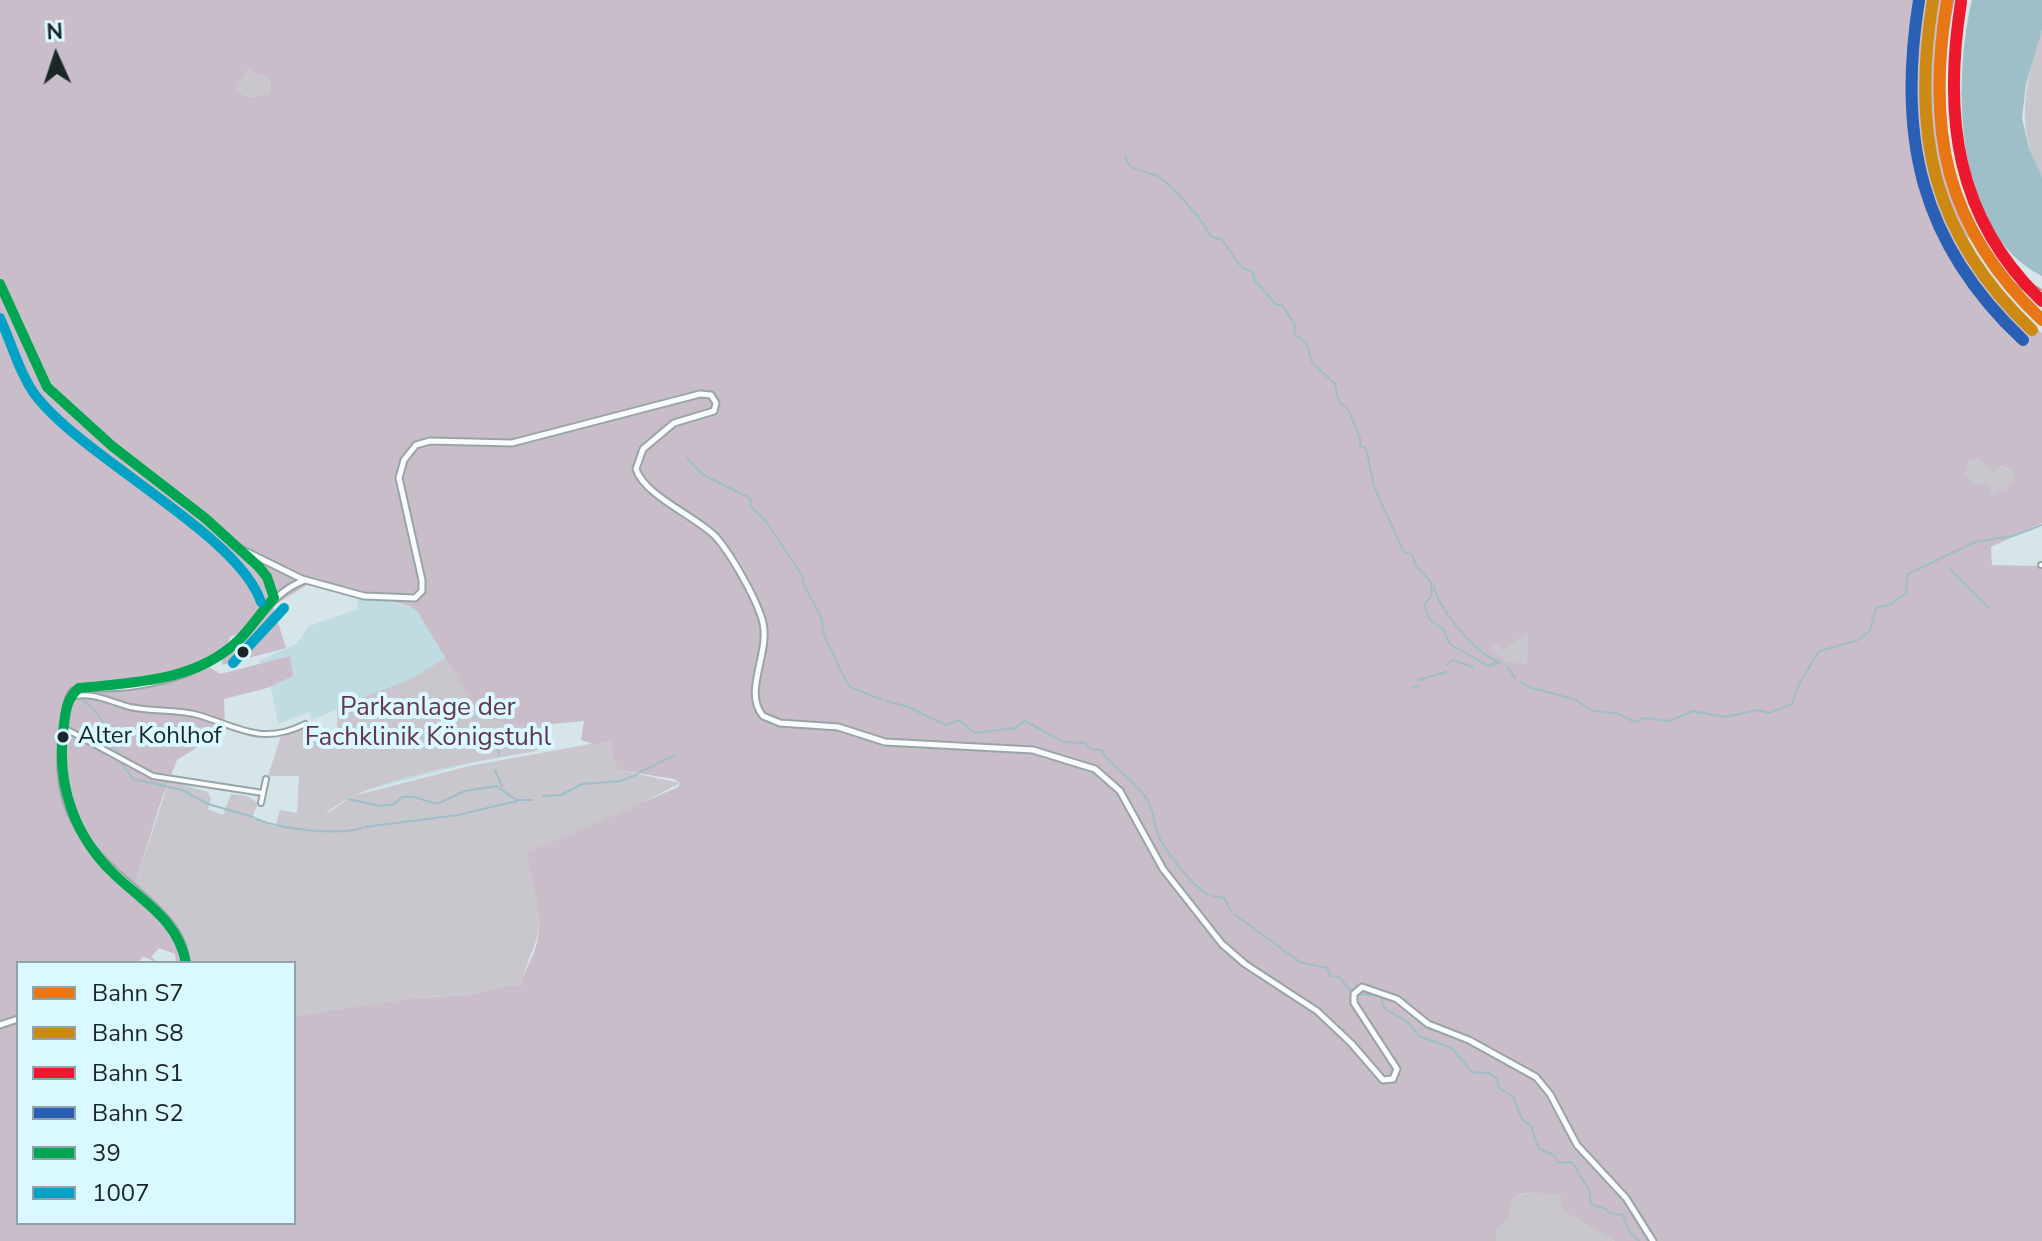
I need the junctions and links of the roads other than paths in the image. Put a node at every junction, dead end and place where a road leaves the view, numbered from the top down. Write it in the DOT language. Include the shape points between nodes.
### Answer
graph roads {
  1 [pos="1958,0"];
  2 [pos="0,284"];
  3 [pos="2042,295"];
  4 [pos="237,547"];
  5 [pos="306,580"];
  6 [pos="274,598"];
  7 [pos="70,697"];
  8 [pos="305,724"];
  9 [pos="64,728"];
  10 [pos="266,779"];
  11 [pos="263,793"];
  12 [pos="261,803"];
  13 [pos="186,961"];
  14 [pos="1653,1241"];
  1 -- 3 [label="main road" via="1949,92 1962,188 1990,249 2016,279"];
  2 -- 4 [label="street" via="47,387"];
  4 -- 5 [label="street"];
  4 -- 6 [label="street" via="263,572"];
  5 -- 6 [label="street"];
  5 -- 14 [label="street" via="369,596 419,596 422,577 399,474 412,449 430,441 512,443 711,395 717,403 714,411 670,426 643,449 636,471 647,486 717,539 759,610 766,647 754,697 763,716 777,723 838,727 885,742 1033,750 1095,769 1122,794 1169,877 1241,961 1317,1011 1383,1080 1394,1078 1397,1069 1354,1003 1362,987 1397,999 1428,1024 1529,1072 1547,1089 1581,1150 1634,1207"];
  6 -- 7 [label="street" via="236,643 197,668 147,683 81,688"];
  7 -- 8 [label="street" via="87,694 151,711 196,715 246,733 280,735"];
  7 -- 9 [label="street"];
  9 -- 11 [label="street" via="153,776"];
  9 -- 13 [label="street" via="63,778 79,832 98,858 172,928"];
  10 -- 11 [label="street"];
  11 -- 12 [label="street"];
}
